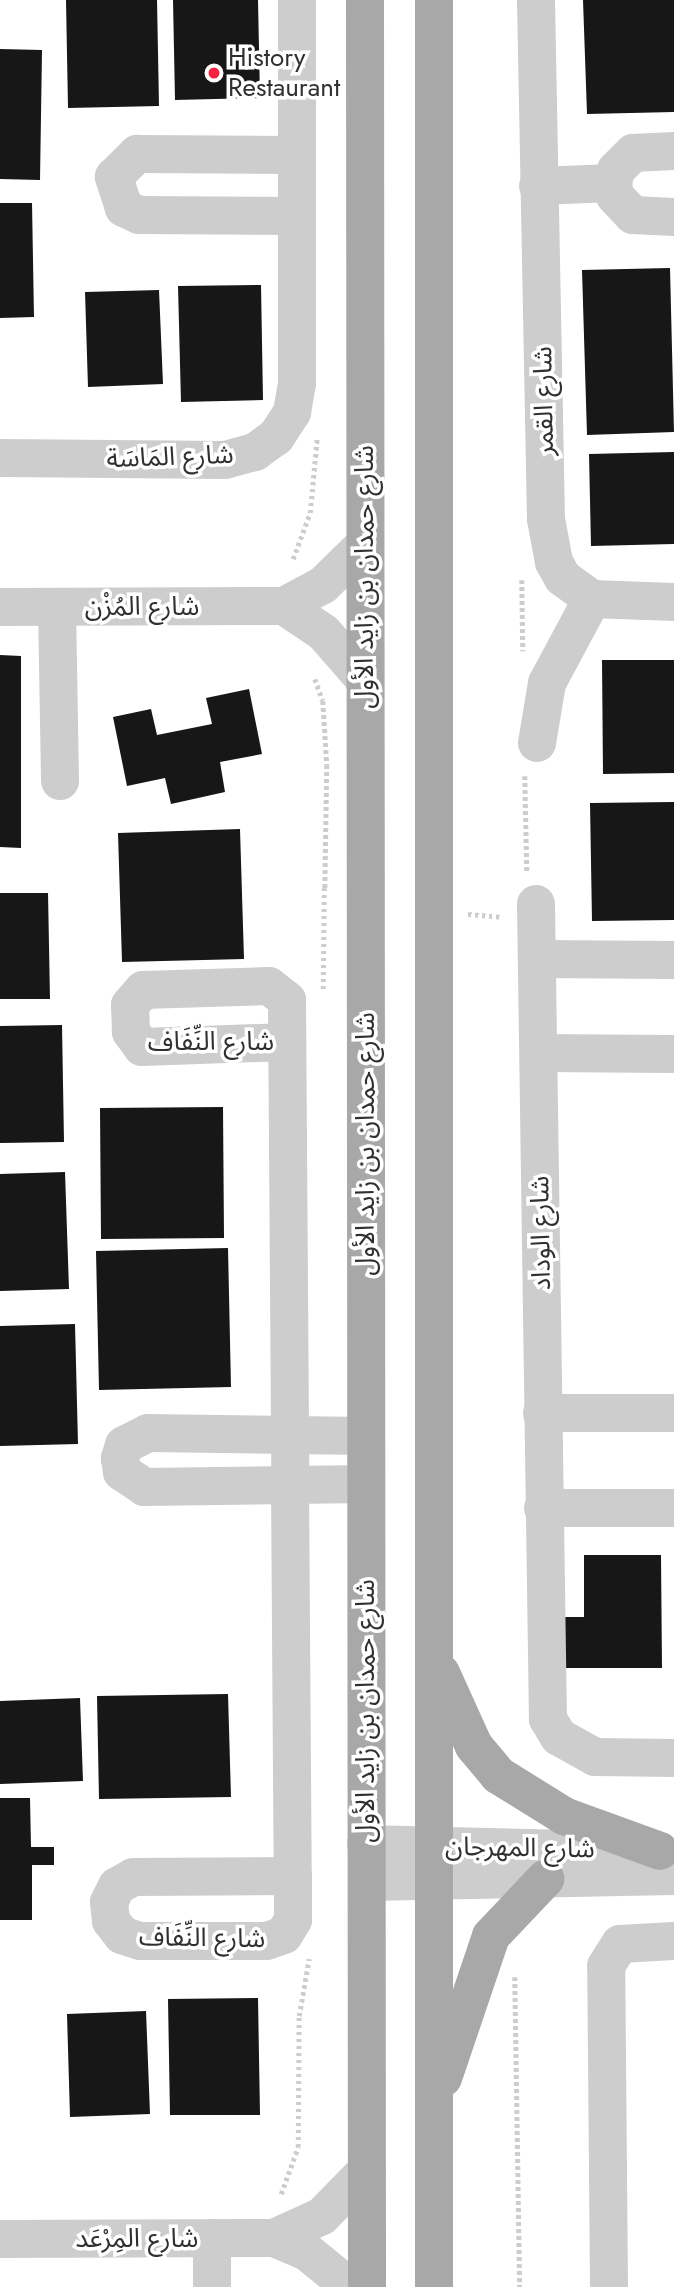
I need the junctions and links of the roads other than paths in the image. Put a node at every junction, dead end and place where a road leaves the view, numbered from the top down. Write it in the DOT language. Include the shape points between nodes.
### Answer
graph roads {
  1 [pos="297,0"];
  2 [pos="365,0"];
  3 [pos="434,0"];
  4 [pos="536,0"];
  5 [pos="674,150"];
  6 [pos="297,155"];
  7 [pos="613,183"];
  8 [pos="538,186"];
  9 [pos="297,216"];
  10 [pos="674,217"];
  11 [pos="0,458"];
  12 [pos="365,544"];
  13 [pos="592,599"];
  14 [pos="674,602"];
  15 [pos="284,606"];
  16 [pos="0,607"];
  17 [pos="57,607"];
  18 [pos="365,680"];
  19 [pos="537,743"];
  20 [pos="60,781"];
  21 [pos="536,913"];
  22 [pos="537,959"];
  23 [pos="674,960"];
  24 [pos="287,1042"];
  25 [pos="539,1054"];
  26 [pos="674,1054"];
  27 [pos="542,1412"];
  28 [pos="674,1413"];
  29 [pos="290,1435"];
  30 [pos="366,1436"];
  31 [pos="366,1484"];
  32 [pos="290,1485"];
  33 [pos="543,1508"];
  34 [pos="674,1508"];
  35 [pos="434,1655"];
  36 [pos="674,1758"];
  37 [pos="366,1844"];
  38 [pos="669,1860"];
  39 [pos="435,1864"];
  40 [pos="292,1876"];
  41 [pos="545,1878"];
  42 [pos="367,1882"];
  43 [pos="674,1941"];
  44 [pos="435,2092"];
  45 [pos="367,2170"];
  46 [pos="212,2238"];
  47 [pos="274,2238"];
  48 [pos="0,2239"];
  49 [pos="212,2287"];
  50 [pos="351,2287"];
  51 [pos="367,2287"];
  52 [pos="434,2287"];
  53 [pos="609,2287"];
  1 -- 6 [label="street, شارع المَاسَة"];
  2 -- 12 [label="main road, شارع حمدان بن زايد الأول"];
  3 -- 35 [label="main road"];
  4 -- 8 [label="street, شارع القمر"];
  5 -- 7 [label="street" via="634,153 616,170"];
  6 -- 9 [label="street, شارع المَاسَة"];
  6 -- 9 [label="street" via="137,154 114,177 124,208 139,215"];
  7 -- 8 [label="street"];
  7 -- 10 [label="street" via="615,196 633,215"];
  8 -- 13 [label="street, شارع القمر" via="548,529 563,578"];
  9 -- 11 [label="street, شارع المَاسَة" via="297,383 292,412 276,437 255,452 225,460"];
  12 -- 15 [label="street, شارع المُزْن" via="323,585"];
  12 -- 18 [label="main road, شارع حمدان بن زايد الأول"];
  13 -- 14 [label="street"];
  13 -- 19 [label="street" via="547,683"];
  15 -- 17 [label="street, شارع المُزْن"];
  15 -- 18 [label="street" via="324,633"];
  16 -- 17 [label="street, شارع المُزْن"];
  17 -- 20 [label="street"];
  18 -- 30 [label="main road, شارع حمدان بن زايد الأول"];
  21 -- 22 [label="street, شارع الوداد"];
  22 -- 23 [label="street"];
  22 -- 25 [label="street, شارع الوداد"];
  24 -- 29 [label="street, شارع النِّفَاف"];
  25 -- 26 [label="street"];
  25 -- 27 [label="street, شارع الوداد"];
  27 -- 28 [label="street"];
  27 -- 33 [label="street, شارع الوداد"];
  29 -- 30 [label="street"];
  29 -- 32 [label="street, شارع النِّفَاف"];
  29 -- 32 [label="street" via="148,1433 124,1445 120,1458 122,1472 144,1487"];
  30 -- 31 [label="main road, شارع حمدان بن زايد الأول"];
  31 -- 32 [label="street"];
  31 -- 37 [label="main road, شارع حمدان بن زايد الأول"];
  32 -- 40 [label="street, شارع النِّفَاف"];
  33 -- 34 [label="street"];
  33 -- 36 [label="street, شارع الوداد" via="548,1718 559,1737 596,1757"];
  35 -- 38 [label="main road" via="474,1746 498,1775 564,1816"];
  35 -- 39 [label="main road"];
  37 -- 39 [label="street, شارع المهرجان"];
  37 -- 42 [label="main road, شارع حمدان بن زايد الأول"];
  38 -- 39 [label="street, شارع المهرجان"];
  38 -- 41 [label="street, شارع المهرجان"];
  39 -- 41 [label="street, شارع المهرجان"];
  39 -- 42 [label="street, شارع المهرجان"];
  39 -- 44 [label="main road"];
  41 -- 44 [label="main road" via="491,1936 453,2060"];
  42 -- 45 [label="main road, شارع حمدان بن زايد الأول"];
  43 -- 53 [label="street" via="620,1944 606,1966"];
  44 -- 52 [label="main road"];
  45 -- 47 [label="street, شارع المِرْعَد" via="322,2216"];
  45 -- 51 [label="main road, شارع حمدان بن زايد الأول"];
  46 -- 47 [label="street, شارع المِرْعَد"];
  46 -- 48 [label="street, شارع المِرْعَد"];
  46 -- 49 [label="street"];
  47 -- 50 [label="street, شارع المِرْعَد" via="307,2252"];
}
